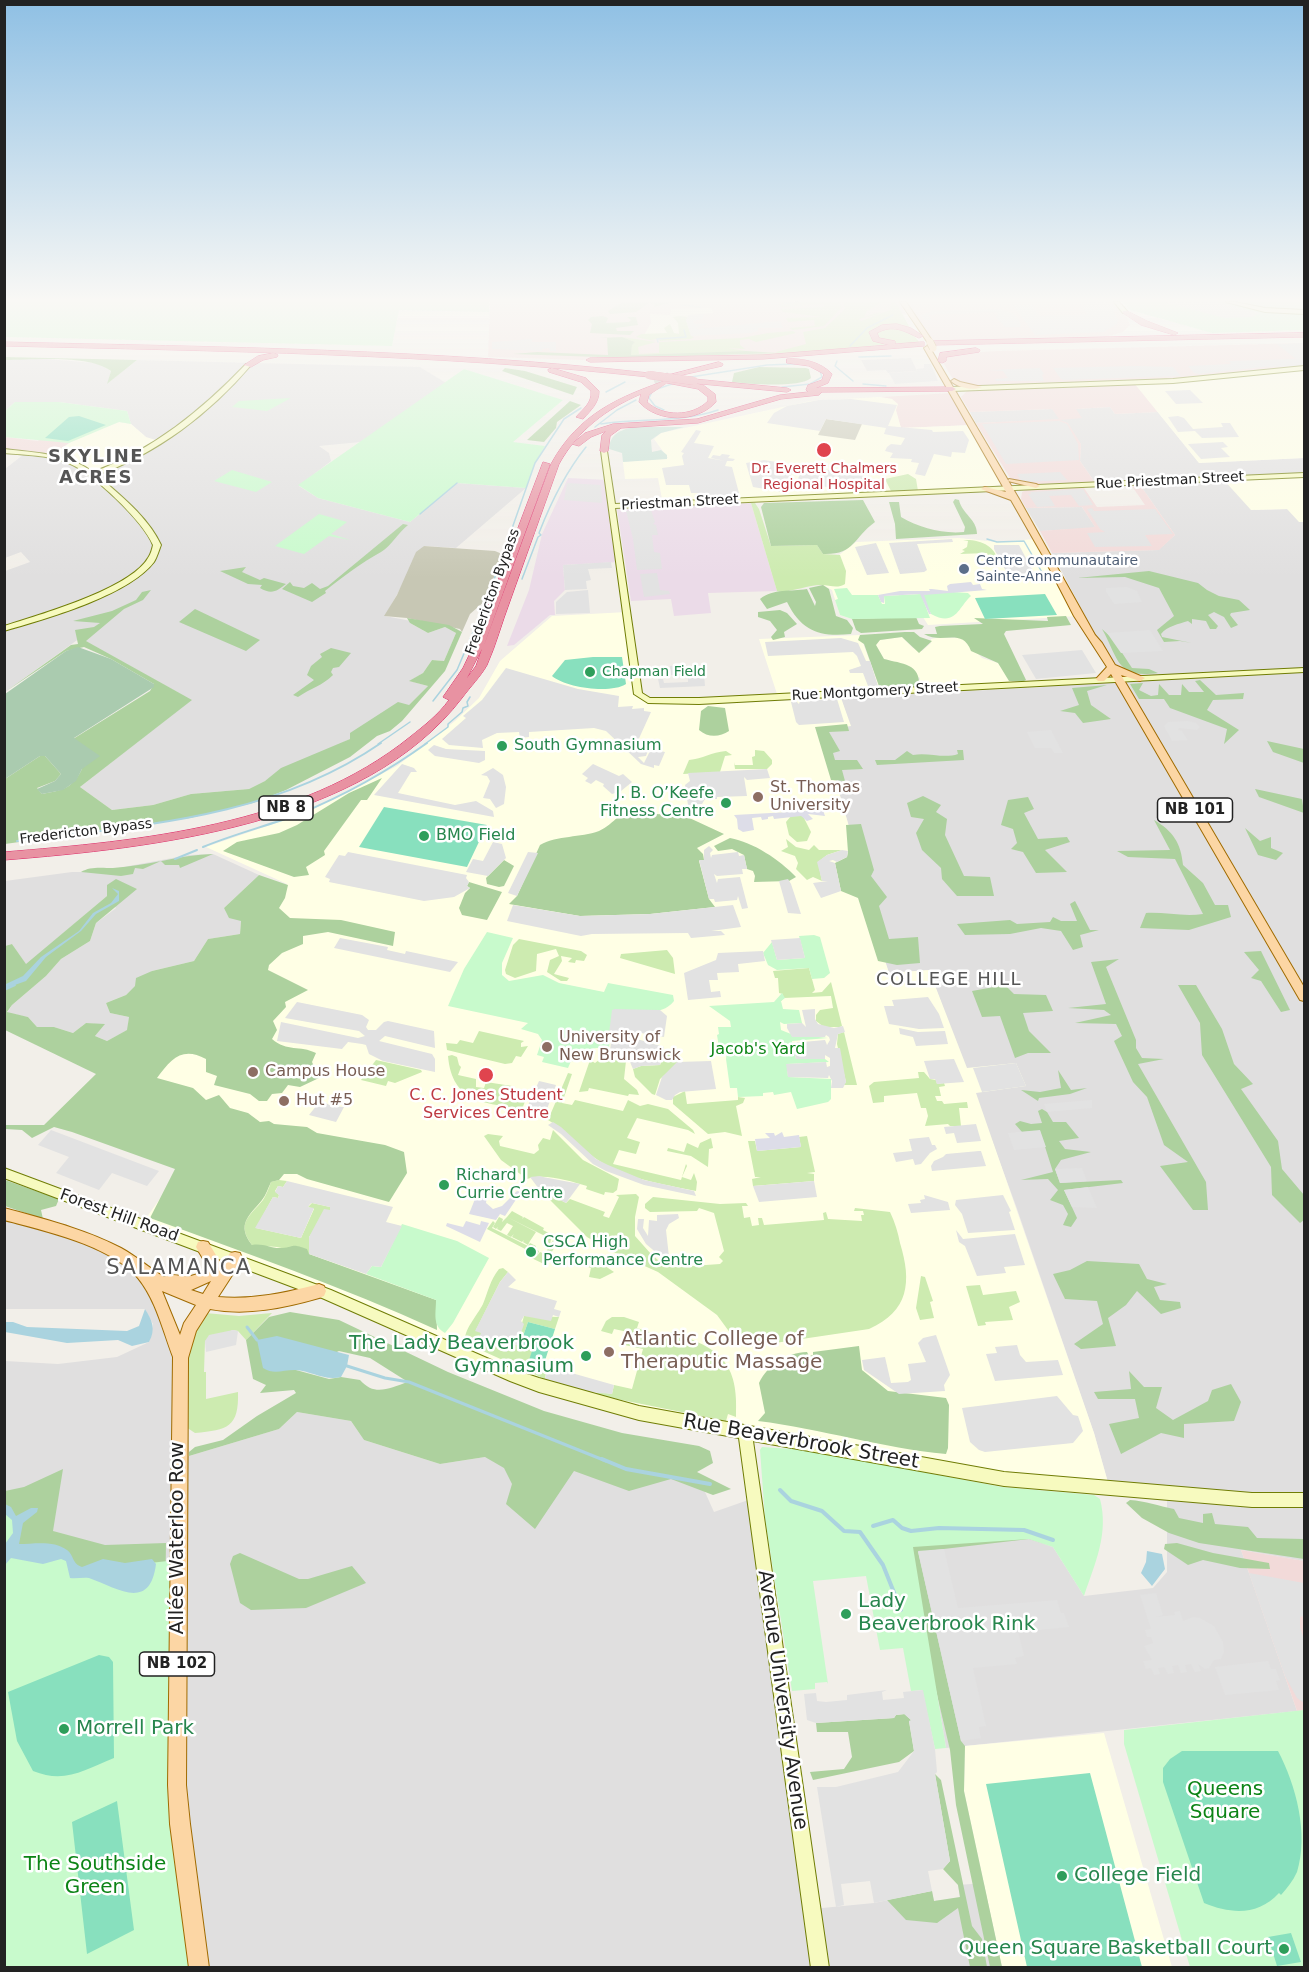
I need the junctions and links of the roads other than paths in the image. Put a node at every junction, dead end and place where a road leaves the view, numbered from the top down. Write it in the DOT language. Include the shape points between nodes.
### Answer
graph roads {
  1 [pos="218,394"];
  2 [pos="596,394"];
  3 [pos="625,394"];
  4 [pos="633,394"];
  5 [pos="645,394"];
  6 [pos="710,394"];
  7 [pos="806,394"];
  8 [pos="958,394"];
  9 [pos="958,394"];
  10 [pos="630,423"];
  11 [pos="559,442"];
  12 [pos="575,446"];
  13 [pos="4,451"];
  14 [pos="604,451"];
  15 [pos="1305,474"];
  16 [pos="92,475"];
  17 [pos="1002,477"];
  18 [pos="1012,486"];
  19 [pos="1036,486"];
  20 [pos="985,489"];
  21 [pos="1018,499"];
  22 [pos="612,506"];
  23 [pos="539,512"];
  24 [pos="1047,556"];
  25 [pos="1057,564"];
  26 [pos="1070,599"];
  27 [pos="1080,606"];
  28 [pos="4,629"];
  29 [pos="1100,645"];
  30 [pos="1112,667"];
  31 [pos="1305,670"];
  32 [pos="1140,678"];
  33 [pos="1118,679"];
  34 [pos="1101,680"];
  35 [pos="4,854"];
  36 [pos="1305,997"];
  37 [pos="4,1173"];
  38 [pos="4,1214"];
  39 [pos="203,1247"];
  40 [pos="235,1258"];
  41 [pos="216,1269"];
  42 [pos="142,1272"];
  43 [pos="319,1291"];
  44 [pos="205,1301"];
  45 [pos="180,1358"];
  46 [pos="745,1432"];
  47 [pos="1305,1500"];
  48 [pos="199,1968"];
  49 [pos="820,1968"];
  1 -- 16 [label="street" via="186,424 115,467"];
  2 -- 11 [label="highway" via="595,404"];
  3 -- 11 [label="highway, Fredericton Bypass / NB 8" via="595,410"];
  4 -- 23 [label="highway, Fredericton Bypass / NB 8" via="604,410 573,436 559,456"];
  5 -- 6 [label="highway" via="645,404 655,411 689,414 710,405"];
  7 -- 10 [label="highway" via="780,396 698,421"];
  8 -- 17 [label="main road, NB 101"];
  9 -- 18 [label="main road, NB 101"];
  10 -- 12 [label="highway" via="596,431"];
  10 -- 14 [label="highway" via="606,435"];
  11 -- 35 [label="highway, Fredericton Bypass / NB 8" via="542,475 468,668 441,706 412,732 346,773 251,811 174,828"];
  12 -- 14 [label="highway" via="591,443"];
  12 -- 23 [label="highway"];
  13 -- 16 [label="street" via="63,459 86,468"];
  14 -- 22 [label="street"];
  15 -- 19 [label="street, Rue Priestman Street"];
  16 -- 28 [label="street" via="154,534 157,550 152,561 115,588"];
  17 -- 18 [label="main road, NB 101"];
  17 -- 20 [label="main road" via="1001,484"];
  18 -- 19 [label="main road"];
  18 -- 20 [label="street, Priestman Street"];
  18 -- 21 [label="main road, NB 101"];
  19 -- 21 [label="main road" via="1023,491"];
  20 -- 21 [label="main road"];
  20 -- 22 [label="street, Priestman Street"];
  21 -- 24 [label="main road, NB 101"];
  21 -- 25 [label="main road, NB 101"];
  22 -- 34 [label="street, Rue Montgomery Street" via="639,694 648,700 699,701"];
  23 -- 35 [label="highway, Fredericton Bypass / NB 8" via="476,675 440,719 400,752 312,798 247,820 173,837"];
  24 -- 25 [label="main road"];
  24 -- 26 [label="main road, NB 101"];
  25 -- 27 [label="main road, NB 101"];
  26 -- 27 [label="main road"];
  26 -- 29 [label="main road, NB 101" via="1091,637"];
  27 -- 29 [label="main road, NB 101"];
  29 -- 30 [label="main road, NB 101"];
  30 -- 32 [label="main road"];
  30 -- 33 [label="main road, NB 101"];
  30 -- 34 [label="main road"];
  31 -- 32 [label="street"];
  32 -- 33 [label="street, Rue Montgomery Street"];
  33 -- 34 [label="street, Rue Montgomery Street"];
  33 -- 36 [label="main road, NB 101"];
  37 -- 39 [label="street, Forest Hill Road"];
  38 -- 42 [label="main road, NB 102" via="81,1237"];
  39 -- 40 [label="street, Forest Hill Road"];
  39 -- 41 [label="main road"];
  40 -- 43 [label="street, Rue Beaverbrook Street"];
  40 -- 44 [label="main road"];
  41 -- 42 [label="main road" via="201,1281 182,1285"];
  41 -- 44 [label="main road"];
  42 -- 44 [label="main road"];
  42 -- 45 [label="main road, NB 102" via="167,1316"];
  43 -- 44 [label="main road" via="264,1304"];
  43 -- 46 [label="street, Rue Beaverbrook Street" via="539,1385 639,1413"];
  44 -- 45 [label="main road" via="189,1328"];
  45 -- 48 [label="main road, Allée Waterloo Row / NB 102" via="177,1785"];
  46 -- 47 [label="street, Rue Beaverbrook Street" via="1004,1479 1252,1500"];
  46 -- 49 [label="street, Avenue University Avenue"];
}
